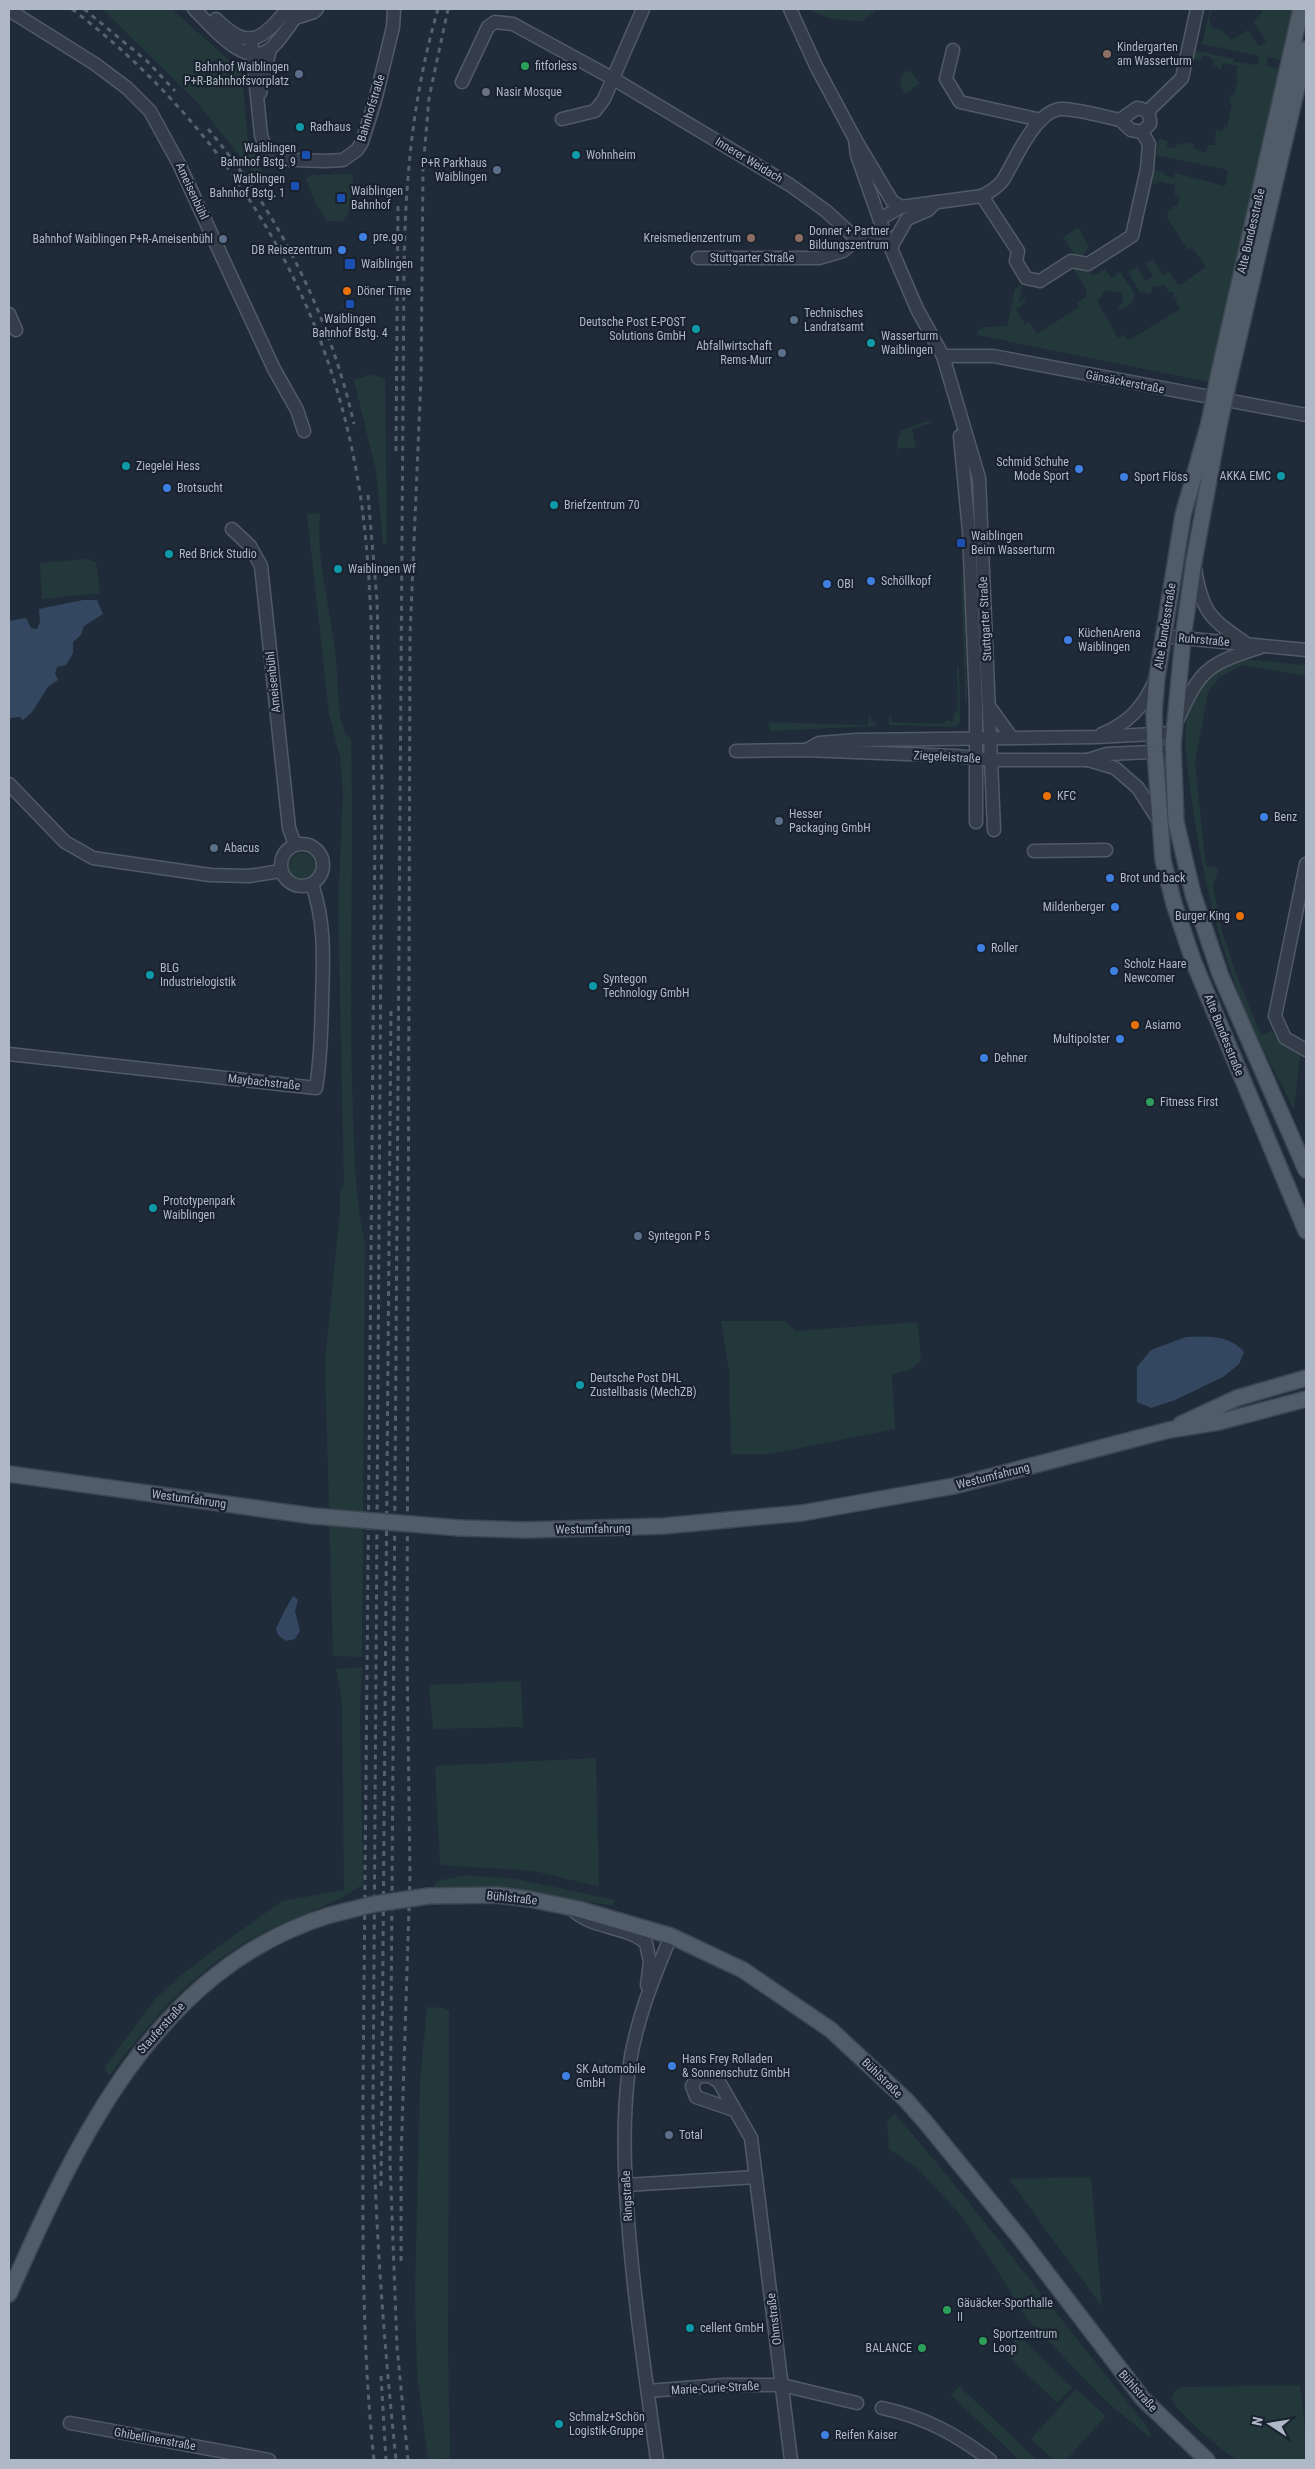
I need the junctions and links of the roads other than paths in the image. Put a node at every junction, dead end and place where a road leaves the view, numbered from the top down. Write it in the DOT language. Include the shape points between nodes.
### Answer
graph roads {
  1 [pos="194,9"];
  2 [pos="206,9"];
  3 [pos="317,9"];
  4 [pos="394,9"];
  5 [pos="642,9"];
  6 [pos="790,9"];
  7 [pos="1197,9"];
  8 [pos="1301,9"];
  9 [pos="9,10"];
  10 [pos="294,12"];
  11 [pos="251,38"];
  12 [pos="270,49"];
  13 [pos="1306,49"];
  14 [pos="953,50"];
  15 [pos="252,54"];
  16 [pos="612,78"];
  17 [pos="462,82"];
  18 [pos="258,103"];
  19 [pos="1148,112"];
  20 [pos="562,119"];
  21 [pos="1042,120"];
  22 [pos="1120,120"];
  23 [pos="1142,132"];
  24 [pos="855,139"];
  25 [pos="982,196"];
  26 [pos="936,202"];
  27 [pos="900,207"];
  28 [pos="908,219"];
  29 [pos="882,225"];
  30 [pos="860,237"];
  31 [pos="891,247"];
  32 [pos="698,258"];
  33 [pos="9,314"];
  34 [pos="16,330"];
  35 [pos="943,356"];
  36 [pos="1225,374"];
  37 [pos="958,412"];
  38 [pos="1306,415"];
  39 [pos="1214,424"];
  40 [pos="304,431"];
  41 [pos="232,529"];
  42 [pos="1194,561"];
  43 [pos="1162,636"];
  44 [pos="1182,638"];
  45 [pos="1246,643"];
  46 [pos="1264,646"];
  47 [pos="1306,650"];
  48 [pos="1157,677"];
  49 [pos="976,705"];
  50 [pos="989,707"];
  51 [pos="1176,727"];
  52 [pos="1155,735"];
  53 [pos="1094,737"];
  54 [pos="991,738"];
  55 [pos="1012,738"];
  56 [pos="976,739"];
  57 [pos="956,740"];
  58 [pos="806,750"];
  59 [pos="736,751"];
  60 [pos="1174,751"];
  61 [pos="1155,752"];
  62 [pos="976,758"];
  63 [pos="992,760"];
  64 [pos="1088,760"];
  65 [pos="9,784"];
  66 [pos="1159,821"];
  67 [pos="976,822"];
  68 [pos="994,830"];
  69 [pos="295,845"];
  70 [pos="1106,850"];
  71 [pos="1034,851"];
  72 [pos="1306,864"];
  73 [pos="281,871"];
  74 [pos="312,884"];
  75 [pos="1306,1050"];
  76 [pos="9,1054"];
  77 [pos="1306,1170"];
  78 [pos="1306,1231"];
  79 [pos="1306,1378"];
  80 [pos="1306,1399"];
  81 [pos="1170,1430"];
  82 [pos="9,1474"];
  83 [pos="429,1896"];
  84 [pos="570,1907"];
  85 [pos="671,1936"];
  86 [pos="643,2012"];
  87 [pos="734,2110"];
  88 [pos="756,2177"];
  89 [pos="626,2185"];
  90 [pos="9,2294"];
  91 [pos="782,2385"];
  92 [pos="648,2391"];
  93 [pos="857,2403"];
  94 [pos="882,2408"];
  95 [pos="70,2424"];
  96 [pos="269,2460"];
  97 [pos="657,2460"];
  98 [pos="791,2460"];
  99 [pos="990,2460"];
  100 [pos="1207,2460"];
  1 -- 15 [label="street" via="241,51"];
  2 -- 11 [label="street" via="233,33"];
  3 -- 10 [label="street" via="314,12"];
  4 -- 18 [label="street, Bahnhofstraße" via="391,40 362,142 348,158 324,161 269,159 261,135"];
  5 -- 16 [label="street"];
  6 -- 24 [label="street, Stuttgarter Straße"];
  7 -- 19 [label="street" via="1182,78"];
  8 -- 36 [label="main road, Alte Bundesstraße"];
  9 -- 40 [label="street, Ameisenbühl" via="95,64 127,88 150,111 179,164 274,369 297,410"];
  10 -- 11 [label="street" via="267,33"];
  10 -- 12 [label="street"];
  11 -- 15 [label="street, Bahnhofstraße"];
  12 -- 15 [label="street"];
  12 -- 18 [label="street, Bahnhofstraße"];
  13 -- 36 [label="main road, Alte Bundesstraße"];
  14 -- 21 [label="street" via="946,79 960,102"];
  15 -- 18 [label="street, Bahnhofstraße"];
  16 -- 17 [label="street, Innerer Weidach" via="513,24 495,22 483,36"];
  16 -- 20 [label="street" via="604,99 595,111"];
  16 -- 30 [label="street, Innerer Weidach" via="790,185 849,232"];
  19 -- 22 [label="street" via="1136,108"];
  19 -- 23 [label="street" via="1150,124"];
  21 -- 22 [label="street" via="1061,109"];
  21 -- 25 [label="street" via="1002,181"];
  22 -- 23 [label="street" via="1135,132"];
  23 -- 25 [label="street" via="1150,144 1132,236 1088,264 1071,261 1040,281 1026,278 1016,262 1018,251"];
  24 -- 27 [label="street, Stuttgarter Straße" via="892,201"];
  24 -- 29 [label="street, Stuttgarter Straße" via="857,155"];
  25 -- 26 [label="street"];
  26 -- 27 [label="street"];
  26 -- 28 [label="street" via="928,210"];
  27 -- 29 [label="street"];
  28 -- 29 [label="street"];
  28 -- 31 [label="street"];
  29 -- 30 [label="street"];
  29 -- 31 [label="street, Stuttgarter Straße"];
  30 -- 32 [label="street, Stuttgarter Straße" via="843,252 819,258"];
  31 -- 35 [label="street, Stuttgarter Straße" via="917,309"];
  33 -- 34 [label="street"];
  35 -- 37 [label="street, Stuttgarter Straße"];
  35 -- 38 [label="street, Gänsäckerstraße" via="994,356"];
  36 -- 39 [label="main road, bridge"];
  37 -- 49 [label="street, Stuttgarter Straße" via="969,531"];
  37 -- 50 [label="street, Stuttgarter Straße" via="979,478"];
  39 -- 42 [label="main road, Alte Bundesstraße"];
  39 -- 43 [label="main road, Alte Bundesstraße" via="1183,515"];
  41 -- 69 [label="street, Ameisenbühl" via="250,546 260,566 289,828"];
  42 -- 44 [label="main road, Alte Bundesstraße"];
  42 -- 45 [label="street, Ruhrstraße" via="1200,598 1212,618"];
  43 -- 44 [label="street, Ruhrstraße"];
  43 -- 48 [label="main road, Alte Bundesstraße"];
  44 -- 45 [label="street, Ruhrstraße"];
  44 -- 51 [label="main road, Alte Bundesstraße"];
  45 -- 46 [label="street, Ruhrstraße"];
  46 -- 47 [label="street, Ruhrstraße"];
  46 -- 51 [label="street, Ruhrstraße" via="1211,666 1193,686"];
  48 -- 52 [label="main road, Alte Bundesstraße"];
  48 -- 53 [label="street, Ziegeleistraße" via="1144,705 1119,727"];
  49 -- 56 [label="street, Stuttgarter Straße"];
  49 -- 57 [label="street, Stuttgarter Straße" via="970,729"];
  50 -- 54 [label="street, Stuttgarter Straße"];
  50 -- 55 [label="street"];
  51 -- 52 [label="street, Ziegeleistraße"];
  51 -- 60 [label="main road, Alte Bundesstraße"];
  52 -- 53 [label="street, Ziegeleistraße"];
  52 -- 61 [label="main road, Alte Bundesstraße"];
  53 -- 55 [label="street, Ziegeleistraße"];
  54 -- 55 [label="street, Ziegeleistraße"];
  54 -- 56 [label="street, Ziegeleistraße"];
  54 -- 63 [label="street, Stuttgarter Straße"];
  56 -- 57 [label="street, Ziegeleistraße"];
  56 -- 62 [label="street, Stuttgarter Straße"];
  57 -- 58 [label="street, Ziegeleistraße" via="819,742"];
  58 -- 59 [label="street, Ziegeleistraße"];
  58 -- 62 [label="street, Ziegeleistraße"];
  60 -- 61 [label="street, Ziegeleistraße"];
  60 -- 77 [label="main road, Alte Bundesstraße" via="1176,822 1193,894 1220,974"];
  61 -- 64 [label="street, Ziegeleistraße" via="1107,754"];
  61 -- 66 [label="main road, Alte Bundesstraße"];
  62 -- 63 [label="street, Ziegeleistraße"];
  62 -- 67 [label="street, Stuttgarter Straße"];
  63 -- 64 [label="street, Ziegeleistraße"];
  63 -- 68 [label="street, Stuttgarter Straße"];
  64 -- 66 [label="street, Ziegeleistraße" via="1115,768 1138,788"];
  65 -- 73 [label="street" via="65,842 93,858 210,875 249,876"];
  66 -- 78 [label="main road, Alte Bundesstraße" via="1163,860 1194,963"];
  69 -- 73 [label="street" via="284,854"];
  69 -- 74 [label="street" via="308,845 321,855 322,872"];
  70 -- 71 [label="street"];
  72 -- 75 [label="street" via="1275,1016 1285,1038"];
  73 -- 74 [label="street" via="291,884 302,887"];
  74 -- 76 [label="street, Maybachstraße" via="320,908 324,941 320,1065 316,1088"];
  79 -- 81 [label="main road, Westumfahrung" via="1229,1402"];
  80 -- 81 [label="main road, Westumfahrung" via="1220,1422"];
  81 -- 82 [label="main road, Westumfahrung, bridge" via="954,1486 802,1513 664,1526 526,1530 460,1528 314,1516"];
  83 -- 84 [label="main road, Bühlstraße" via="529,1898"];
  83 -- 90 [label="main road, Stauferstraße, bridge" via="374,1904 309,1922 236,1960 194,1993 153,2034 108,2098"];
  84 -- 85 [label="main road, Bühlstraße"];
  84 -- 86 [label="street" via="580,1917 637,1935 646,1943 650,1962"];
  85 -- 86 [label="street, Ringstraße"];
  85 -- 100 [label="main road, Bühlstraße" via="743,1970 831,2030 906,2100 954,2154 1143,2398"];
  86 -- 89 [label="street, Ringstraße" via="629,2067"];
  87 -- 88 [label="street, Ohmstraße" via="752,2138"];
  88 -- 89 [label="street"];
  88 -- 91 [label="street, Ohmstraße"];
  89 -- 92 [label="street, Ringstraße" via="632,2265"];
  91 -- 92 [label="street, Marie-Curie-Straße"];
  91 -- 93 [label="street, Marie-Curie-Straße"];
  91 -- 98 [label="street, Ohmstraße"];
  92 -- 97 [label="street, Ringstraße"];
  94 -- 99 [label="street" via="908,2413 942,2427"];
  95 -- 96 [label="street, Ghibellinenstraße"];
}
